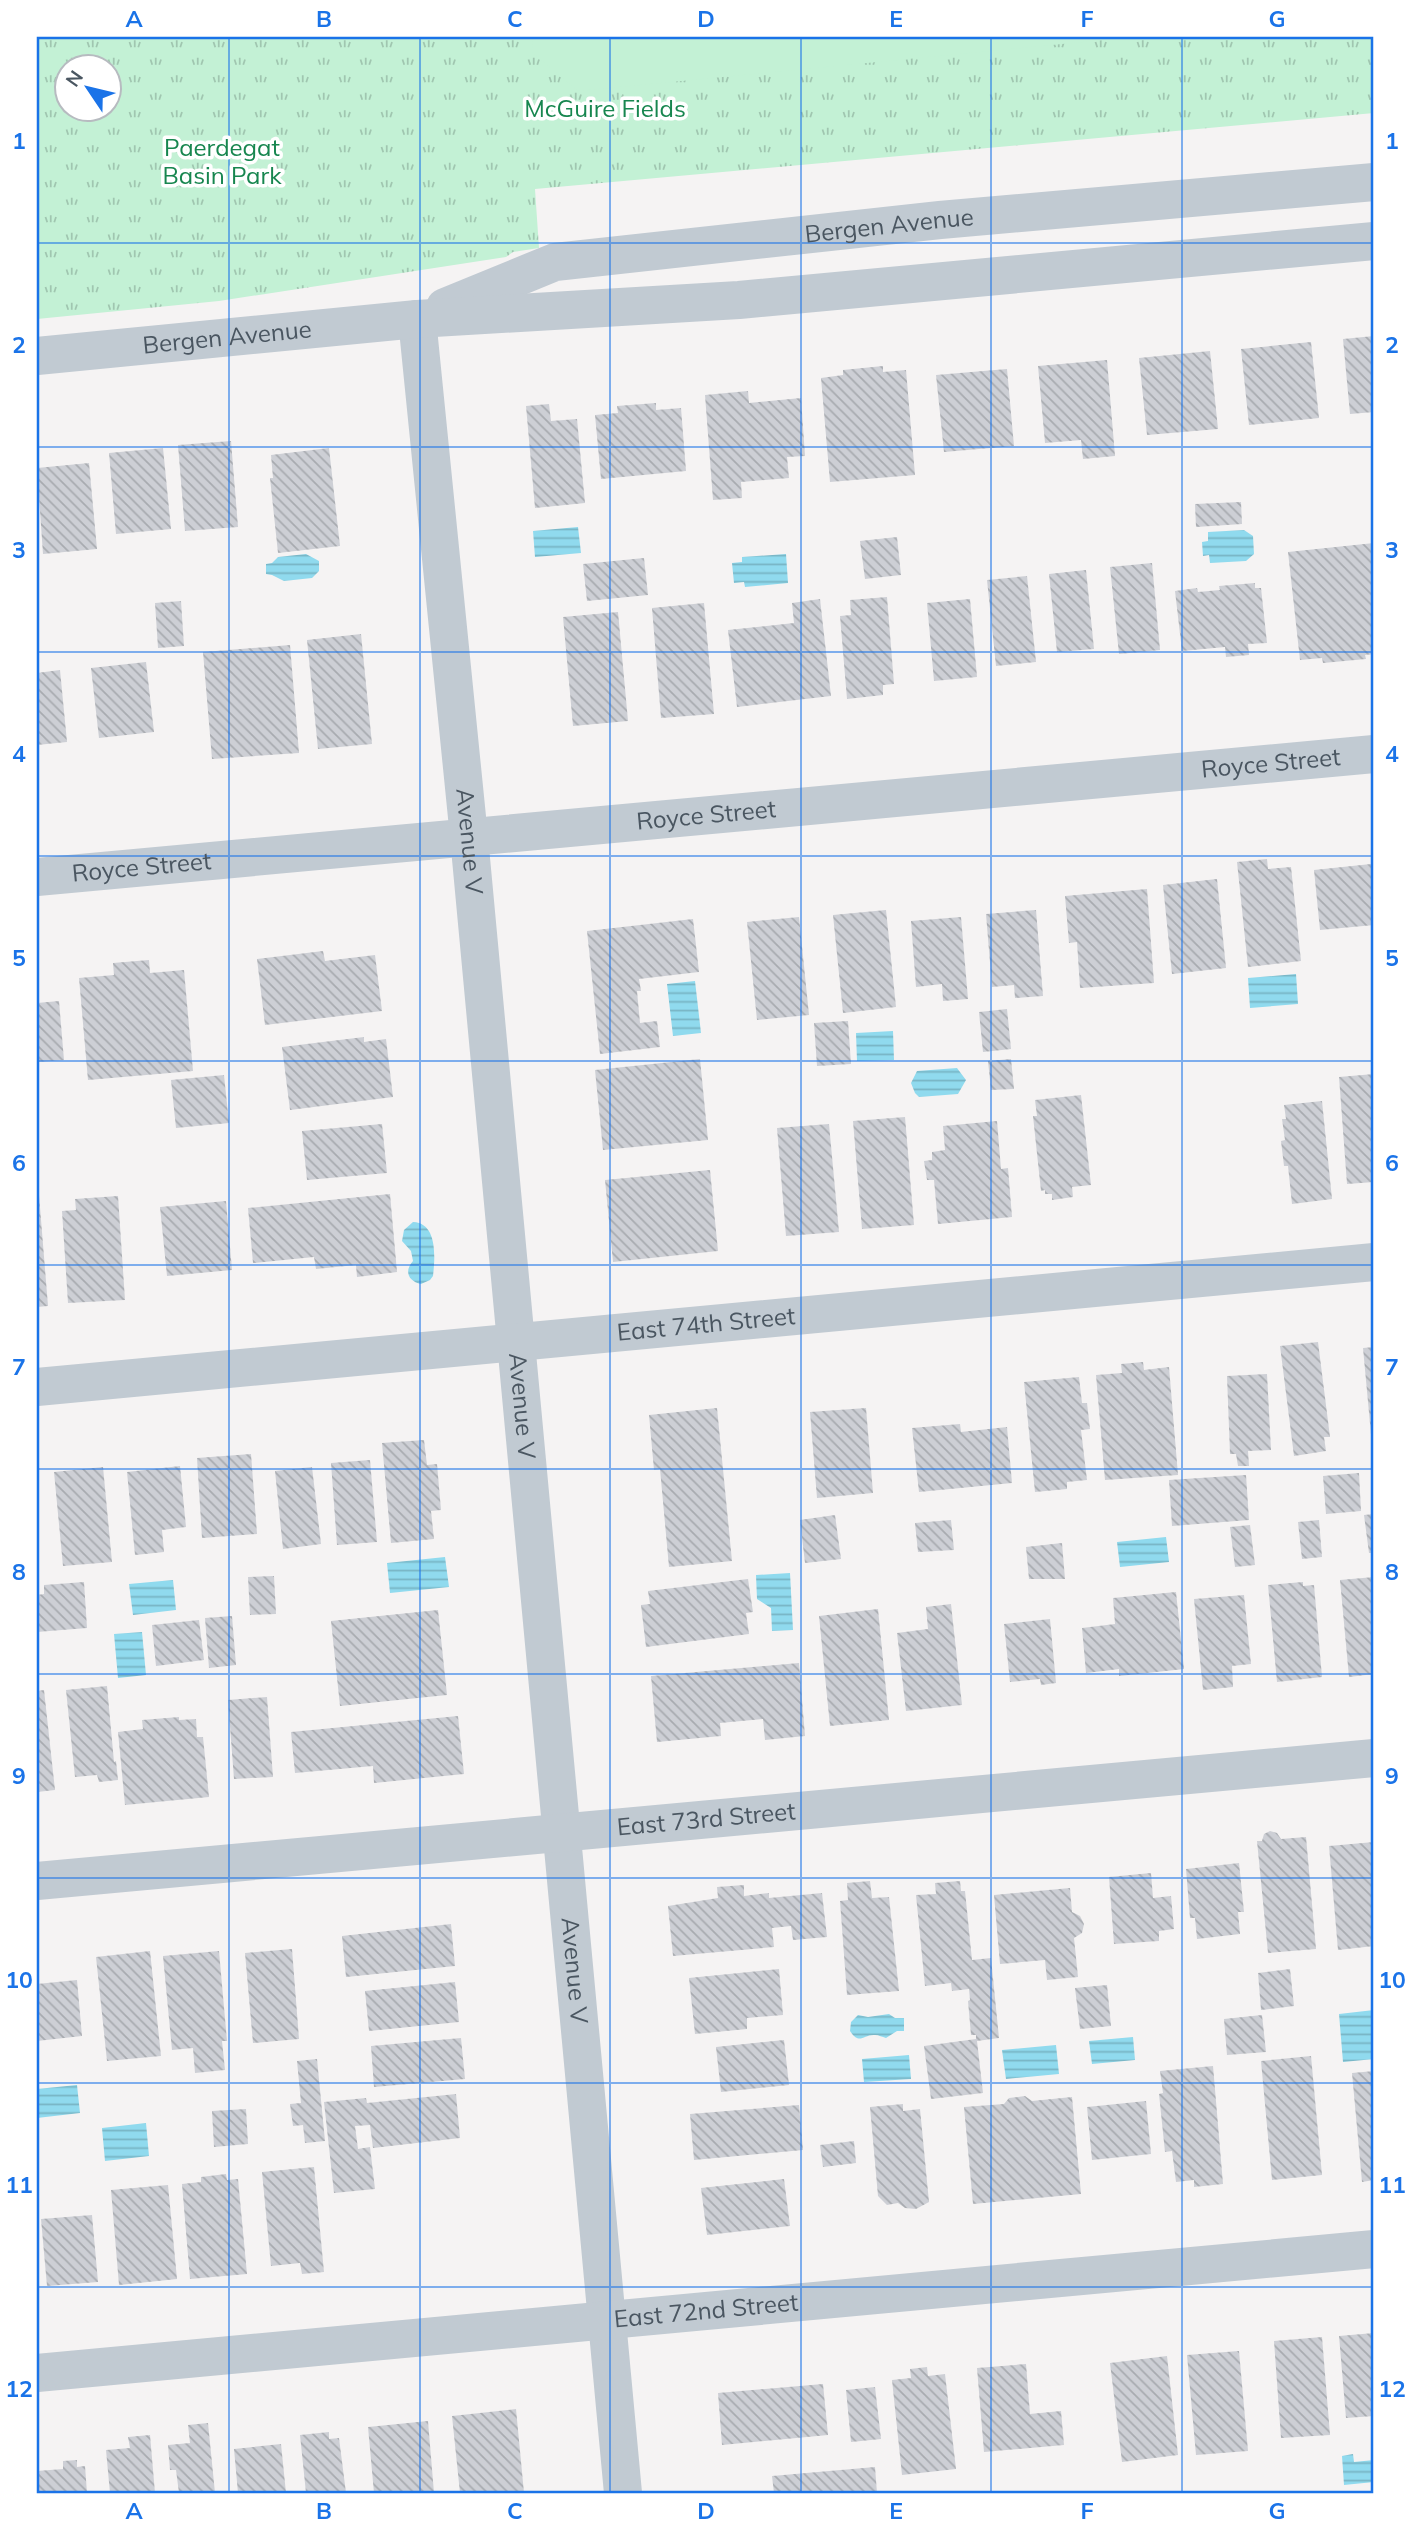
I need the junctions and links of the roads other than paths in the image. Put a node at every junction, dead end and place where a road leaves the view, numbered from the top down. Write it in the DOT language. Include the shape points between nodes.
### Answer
graph roads {
  1 [pos="1374,182"];
  2 [pos="1374,241"];
  3 [pos="417,319"];
  4 [pos="37,356"];
  5 [pos="1374,754"];
  6 [pos="469,837"];
  7 [pos="37,877"];
  8 [pos="1374,1262"];
  9 [pos="516,1342"];
  10 [pos="37,1387"];
  11 [pos="1374,1758"];
  12 [pos="561,1833"];
  13 [pos="37,1881"];
  14 [pos="1374,2249"];
  15 [pos="607,2320"];
  16 [pos="37,2373"];
  17 [pos="623,2493"];
  1 -- 3 [label="street, Bergen Avenue" via="940,220 555,262"];
  2 -- 3 [label="street, Bergen Avenue" via="739,300"];
  3 -- 4 [label="street, Bergen Avenue"];
  3 -- 6 [label="street, Avenue V"];
  5 -- 6 [label="street, Royce Street"];
  6 -- 7 [label="street, Royce Street"];
  6 -- 9 [label="street, Avenue V"];
  8 -- 9 [label="street, East 74th Street"];
  9 -- 10 [label="street, East 74th Street"];
  9 -- 12 [label="street, Avenue V"];
  11 -- 12 [label="street, East 73rd Street"];
  12 -- 13 [label="street, East 73rd Street"];
  12 -- 15 [label="street, Avenue V"];
  14 -- 15 [label="street, East 72nd Street"];
  15 -- 16 [label="street, East 72nd Street"];
  15 -- 17 [label="street, Avenue V"];
}
